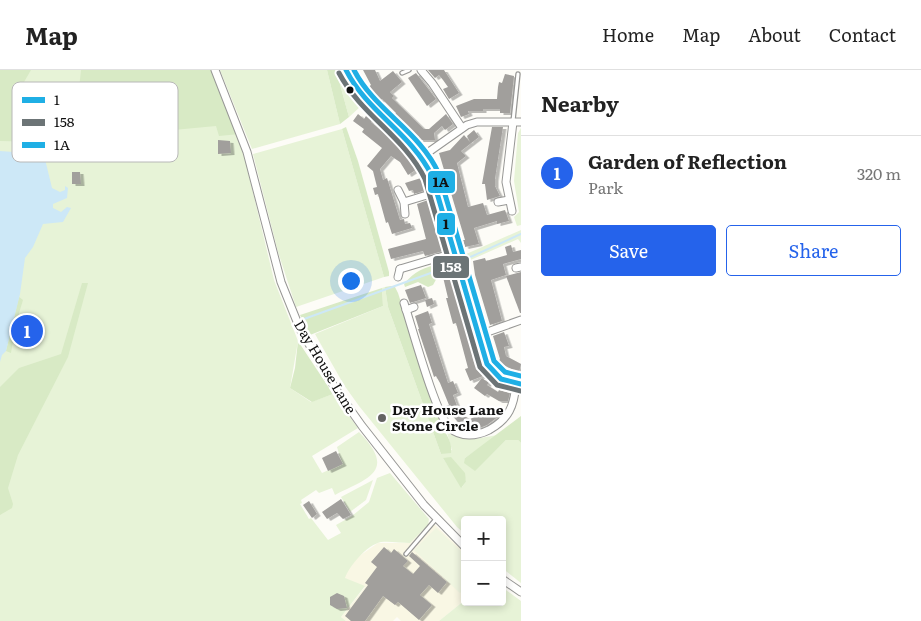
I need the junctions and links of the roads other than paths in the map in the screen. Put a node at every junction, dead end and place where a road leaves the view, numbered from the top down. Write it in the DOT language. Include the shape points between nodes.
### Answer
graph roads {
  1 [pos="215,70"];
  2 [pos="346,70"];
  3 [pos="409,70"];
  4 [pos="421,70"];
  5 [pos="402,73"];
  6 [pos="518,74"];
  7 [pos="513,122"];
  8 [pos="521,122"];
  9 [pos="462,128"];
  10 [pos="423,156"];
  11 [pos="398,190"];
  12 [pos="436,192"];
  13 [pos="508,200"];
  14 [pos="404,202"];
  15 [pos="498,202"];
  16 [pos="512,211"];
  17 [pos="405,214"];
  18 [pos="454,252"];
  19 [pos="398,277"];
  20 [pos="414,307"];
  21 [pos="521,320"];
  22 [pos="478,335"];
  23 [pos="519,384"];
  24 [pos="436,518"];
  25 [pos="461,543"];
  26 [pos="406,554"];
  27 [pos="506,582"];
  28 [pos="521,592"];
  1 -- 24 [label="street, Day House Lane" via="247,152 281,282 296,320 346,403"];
  2 -- 10 [label="street" via="366,103"];
  3 -- 5 [label="lane"];
  4 -- 9 [label="street"];
  6 -- 7 [label="lane"];
  7 -- 8 [label="street"];
  7 -- 9 [label="street" via="477,122"];
  7 -- 13 [label="street" via="506,179"];
  9 -- 10 [label="street"];
  10 -- 12 [label="street"];
  11 -- 14 [label="street"];
  12 -- 14 [label="street"];
  12 -- 18 [label="street"];
  13 -- 15 [label="street"];
  13 -- 16 [label="street"];
  14 -- 17 [label="street"];
  18 -- 19 [label="street" via="398,267"];
  18 -- 22 [label="street"];
  20 -- 23 [label="street" via="405,306 432,388 446,423 454,430 476,435 504,420 513,406"];
  21 -- 22 [label="street"];
  22 -- 23 [label="street" via="490,370 502,380"];
  24 -- 25 [label="street, Day House Lane"];
  24 -- 26 [label="lane"];
  27 -- 28 [label="street"];
}
